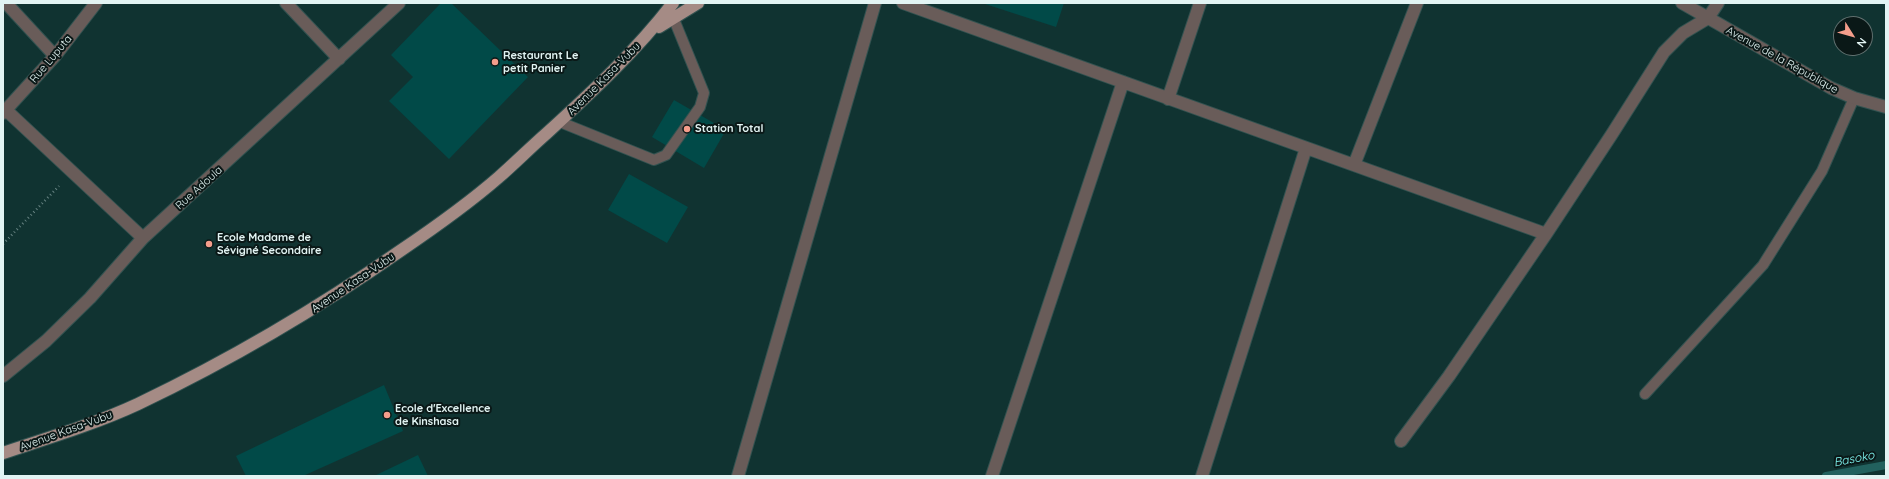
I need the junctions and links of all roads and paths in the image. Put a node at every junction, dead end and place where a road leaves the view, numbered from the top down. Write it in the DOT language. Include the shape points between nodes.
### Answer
graph roads {
  1 [pos="6,3"];
  2 [pos="96,3"];
  3 [pos="286,3"];
  4 [pos="399,3"];
  5 [pos="673,3"];
  6 [pos="698,3"];
  7 [pos="875,3"];
  8 [pos="903,3"];
  9 [pos="1200,3"];
  10 [pos="1417,3"];
  11 [pos="1682,3"];
  12 [pos="1718,3"];
  13 [pos="673,17"];
  14 [pos="1708,18"];
  15 [pos="651,32"];
  16 [pos="54,56"];
  17 [pos="339,59"];
  18 [pos="1123,82"];
  19 [pos="1854,98"];
  20 [pos="1168,99"];
  21 [pos="1886,107"];
  22 [pos="4,112"];
  23 [pos="560,122"];
  24 [pos="1306,148"];
  25 [pos="1354,165"];
  26 [pos="72,173"];
  27 [pos="1546,234"];
  28 [pos="143,238"];
  29 [pos="3,244"];
  30 [pos="3,376"];
  31 [pos="1645,394"];
  32 [pos="1401,441"];
  33 [pos="3,454"];
  34 [pos="738,476"];
  35 [pos="992,476"];
  36 [pos="1202,476"];
  1 -- 16 [label="street"];
  2 -- 16 [label="street, Rue Luputa"];
  3 -- 17 [label="street"];
  4 -- 17 [label="street, Rue Adoula"];
  5 -- 15 [label="main road, Avenue Kasa-Vubu"];
  6 -- 13 [label="main road, Avenue Kasa-Vubu"];
  7 -- 34 [label="street"];
  8 -- 18 [label="street"];
  9 -- 20 [label="street"];
  10 -- 25 [label="street"];
  11 -- 14 [label="street, Avenue de la République"];
  12 -- 14 [label="street"];
  13 -- 15 [label="main road, Avenue Kasa-Vubu"];
  13 -- 23 [label="lane" via="704,93 700,107 666,155 654,160"];
  14 -- 19 [label="street, Avenue de la République" via="1831,88"];
  14 -- 27 [label="street" via="1683,33 1664,52"];
  15 -- 23 [label="main road, Avenue Kasa-Vubu"];
  16 -- 22 [label="street, Rue Luputa"];
  17 -- 28 [label="street, Rue Adoula"];
  18 -- 20 [label="street"];
  18 -- 35 [label="street"];
  19 -- 21 [label="street, Avenue de la République"];
  19 -- 31 [label="lane" via="1822,171 1763,265"];
  20 -- 24 [label="street"];
  22 -- 26 [label="street"];
  23 -- 33 [label="main road, Avenue Kasa-Vubu" via="498,178 448,217 355,283 299,318 245,349 137,404"];
  24 -- 25 [label="street"];
  24 -- 36 [label="street"];
  25 -- 27 [label="street"];
  26 -- 28 [label="street"];
  26 -- 29 [label="path"];
  27 -- 32 [label="street" via="1449,376"];
  28 -- 30 [label="street, Rue Adoula" via="90,298 46,341"];
}
